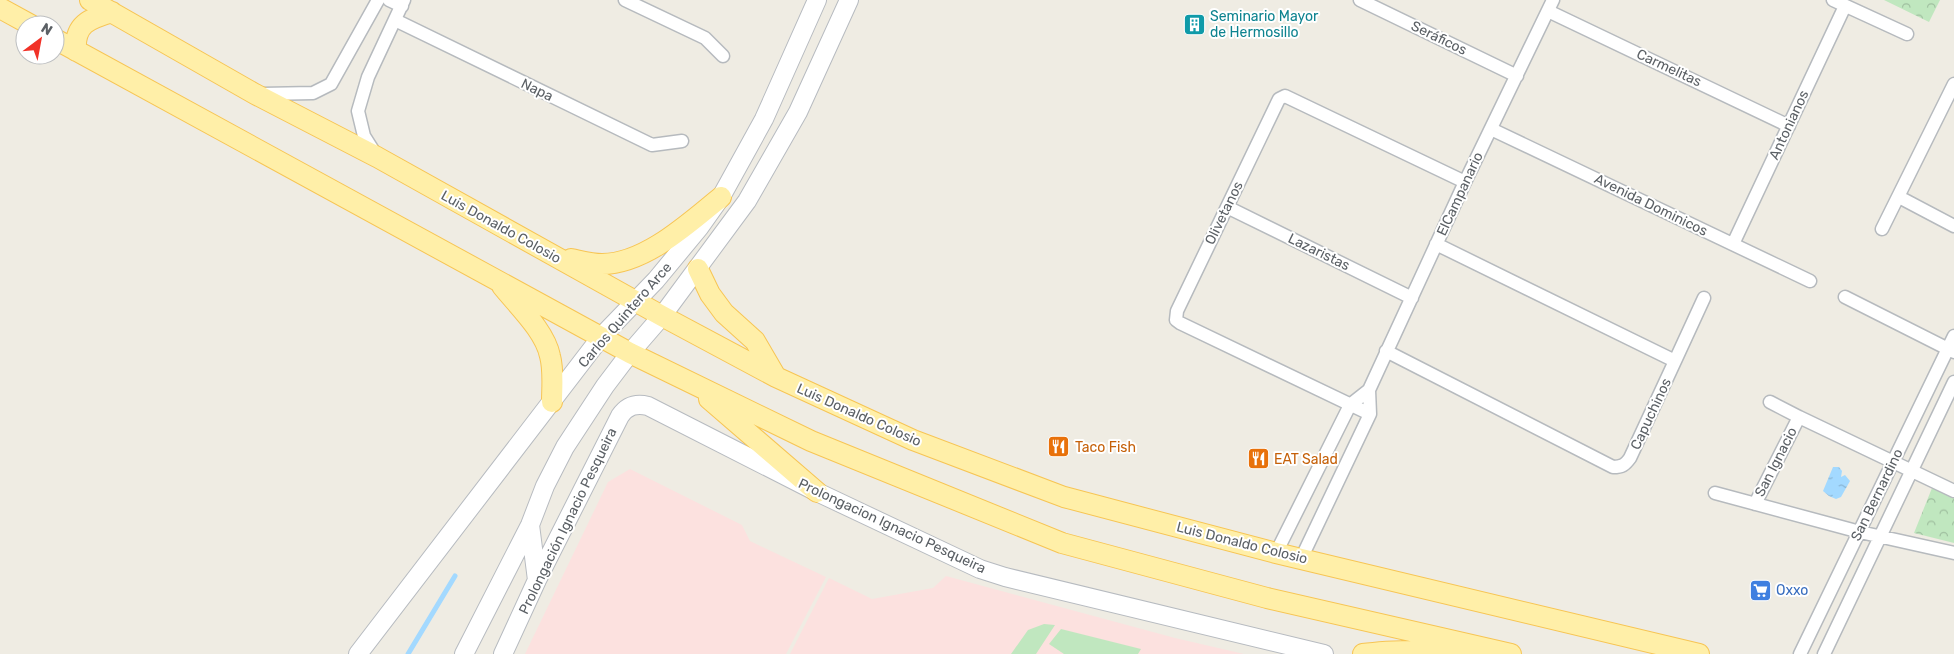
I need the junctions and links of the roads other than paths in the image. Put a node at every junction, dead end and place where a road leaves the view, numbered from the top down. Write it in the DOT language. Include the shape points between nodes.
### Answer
graph roads {
  1 [pos="90,0"];
  2 [pos="378,0"];
  3 [pos="389,0"];
  4 [pos="625,0"];
  5 [pos="817,0"];
  6 [pos="849,0"];
  7 [pos="1360,0"];
  8 [pos="1833,0"];
  9 [pos="403,3"];
  10 [pos="1550,6"];
  11 [pos="1845,6"];
  12 [pos="0,8"];
  13 [pos="112,12"];
  14 [pos="15,16"];
  15 [pos="395,20"];
  16 [pos="1907,34"];
  17 [pos="65,45"];
  18 [pos="76,51"];
  19 [pos="723,56"];
  20 [pos="1517,76"];
  21 [pos="1954,84"];
  22 [pos="255,94"];
  23 [pos="1950,103"];
  24 [pos="1790,126"];
  25 [pos="1491,128"];
  26 [pos="682,141"];
  27 [pos="377,157"];
  28 [pos="1465,182"];
  29 [pos="721,197"];
  30 [pos="1898,197"];
  31 [pos="1227,206"];
  32 [pos="1954,226"];
  33 [pos="1882,229"];
  34 [pos="1436,244"];
  35 [pos="1733,244"];
  36 [pos="545,252"];
  37 [pos="698,269"];
  38 [pos="496,279"];
  39 [pos="1810,281"];
  40 [pos="1845,297"];
  41 [pos="1412,298"];
  42 [pos="1704,298"];
  43 [pos="636,301"];
  44 [pos="662,316"];
  45 [pos="1954,336"];
  46 [pos="601,337"];
  47 [pos="1951,350"];
  48 [pos="1386,352"];
  49 [pos="630,353"];
  50 [pos="1675,361"];
  51 [pos="683,377"];
  52 [pos="776,377"];
  53 [pos="1954,382"];
  54 [pos="1368,390"];
  55 [pos="552,402"];
  56 [pos="1770,402"];
  57 [pos="1350,405"];
  58 [pos="648,406"];
  59 [pos="1370,414"];
  60 [pos="1799,417"];
  61 [pos="1894,461"];
  62 [pos="1911,469"];
  63 [pos="1954,491"];
  64 [pos="817,492"];
  65 [pos="1715,493"];
  66 [pos="1755,504"];
  67 [pos="530,525"];
  68 [pos="1860,532"];
  69 [pos="1879,536"];
  70 [pos="1276,553"];
  71 [pos="1954,553"];
  72 [pos="1301,559"];
  73 [pos="537,580"];
  74 [pos="1483,648"];
  75 [pos="358,654"];
  76 [pos="464,654"];
  77 [pos="503,654"];
  78 [pos="1324,654"];
  79 [pos="1363,654"];
  80 [pos="1511,654"];
  81 [pos="1699,654"];
  82 [pos="1800,654"];
  83 [pos="1824,654"];
  1 -- 13 [label="main road, Luis Donaldo Colosio"];
  2 -- 22 [label="street" via="331,84 313,93"];
  3 -- 9 [label="street"];
  4 -- 19 [label="street" via="705,38"];
  5 -- 29 [label="main road, Carlos Quintero Arce" via="764,119"];
  6 -- 37 [label="main road, Carlos Quintero Arce" via="798,112 747,201"];
  7 -- 20 [label="street, Seráficos"];
  8 -- 11 [label="street"];
  9 -- 15 [label="street"];
  10 -- 20 [label="street, ElCampanario"];
  10 -- 24 [label="street, Carmelitas"];
  11 -- 16 [label="street"];
  11 -- 24 [label="street, Antonianos"];
  12 -- 14 [label="main road"];
  13 -- 18 [label="main road" via="82,25 75,42"];
  13 -- 22 [label="main road, Luis Donaldo Colosio"];
  15 -- 26 [label="street, Napa" via="652,146"];
  15 -- 27 [label="street" via="368,77 358,111 364,136"];
  17 -- 18 [label="main road"];
  18 -- 38 [label="main road"];
  20 -- 25 [label="street, ElCampanario"];
  21 -- 23 [label="street"];
  22 -- 27 [label="main road, Luis Donaldo Colosio"];
  23 -- 30 [label="street"];
  24 -- 35 [label="street, Antonianos"];
  25 -- 28 [label="street, ElCampanario"];
  25 -- 35 [label="street, Avenida Dominicos"];
  27 -- 36 [label="main road, Luis Donaldo Colosio"];
  28 -- 31 [label="street, Olivetanos" via="1285,96 1278,99"];
  28 -- 34 [label="street, ElCampanario"];
  29 -- 36 [label="main road" via="664,241 624,261 602,264"];
  29 -- 43 [label="main road, Carlos Quintero Arce" via="699,228"];
  30 -- 32 [label="street"];
  30 -- 33 [label="street"];
  31 -- 41 [label="street, Lazaristas"];
  31 -- 57 [label="street, Olivetanos" via="1177,311 1176,320"];
  34 -- 41 [label="street, ElCampanario"];
  34 -- 50 [label="street, Capuchinos"];
  35 -- 39 [label="street, Avenida Dominicos"];
  36 -- 43 [label="main road, Luis Donaldo Colosio"];
  37 -- 44 [label="main road, Carlos Quintero Arce"];
  37 -- 52 [label="main road" via="710,294 724,313 755,341"];
  38 -- 46 [label="main road"];
  38 -- 55 [label="main road" via="540,332 550,354"];
  40 -- 47 [label="street"];
  41 -- 48 [label="street, ElCampanario"];
  42 -- 50 [label="street"];
  43 -- 44 [label="main road, Luis Donaldo Colosio"];
  43 -- 46 [label="main road, Carlos Quintero Arce"];
  44 -- 49 [label="main road, Carlos Quintero Arce"];
  44 -- 52 [label="main road, Luis Donaldo Colosio"];
  45 -- 47 [label="street, San Bernardino"];
  46 -- 49 [label="main road"];
  46 -- 55 [label="main road, Carlos Quintero Arce"];
  47 -- 61 [label="street, San Bernardino"];
  48 -- 50 [label="street, Capuchinos" via="1613,467 1625,465 1630,458"];
  48 -- 54 [label="street, ElCampanario"];
  49 -- 51 [label="main road"];
  49 -- 67 [label="main road, Carlos Quintero Arce" via="565,447"];
  51 -- 64 [label="main road"];
  51 -- 74 [label="main road" via="811,441 1062,543 1267,598"];
  52 -- 70 [label="main road, Luis Donaldo Colosio" via="913,440 1064,497"];
  53 -- 62 [label="street, San Bernardino"];
  54 -- 57 [label="street, ElCampanario"];
  54 -- 59 [label="street"];
  55 -- 75 [label="main road, Carlos Quintero Arce"];
  56 -- 60 [label="street"];
  57 -- 59 [label="street, Olivetanos"];
  57 -- 70 [label="street, ElCampanario"];
  58 -- 64 [label="main road, Prolongacion Ignacio Pesqueira"];
  58 -- 73 [label="main road, Prolongación Ignacio Pesqueira" via="632,406 621,414"];
  59 -- 72 [label="street"];
  60 -- 61 [label="street, San Ignacio"];
  60 -- 66 [label="street, San Ignacio"];
  61 -- 62 [label="street, San Ignacio"];
  61 -- 68 [label="street, San Bernardino"];
  62 -- 63 [label="street, San Ignacio"];
  62 -- 69 [label="street, San Bernardino"];
  64 -- 78 [label="main road, Prolongacion Ignacio Pesqueira" via="980,569"];
  65 -- 66 [label="street"];
  66 -- 68 [label="street, San Ignacio"];
  67 -- 73 [label="main road"];
  67 -- 76 [label="main road, Carlos Quintero Arce"];
  68 -- 69 [label="street, San Ignacio"];
  68 -- 82 [label="street, San Bernardino"];
  69 -- 71 [label="street, San Ignacio"];
  69 -- 83 [label="street, San Bernardino"];
  70 -- 72 [label="main road, Luis Donaldo Colosio"];
  72 -- 81 [label="main road, Luis Donaldo Colosio"];
  73 -- 77 [label="main road, Prolongación Ignacio Pesqueira"];
  74 -- 79 [label="main road"];
  74 -- 80 [label="main road"];
}
